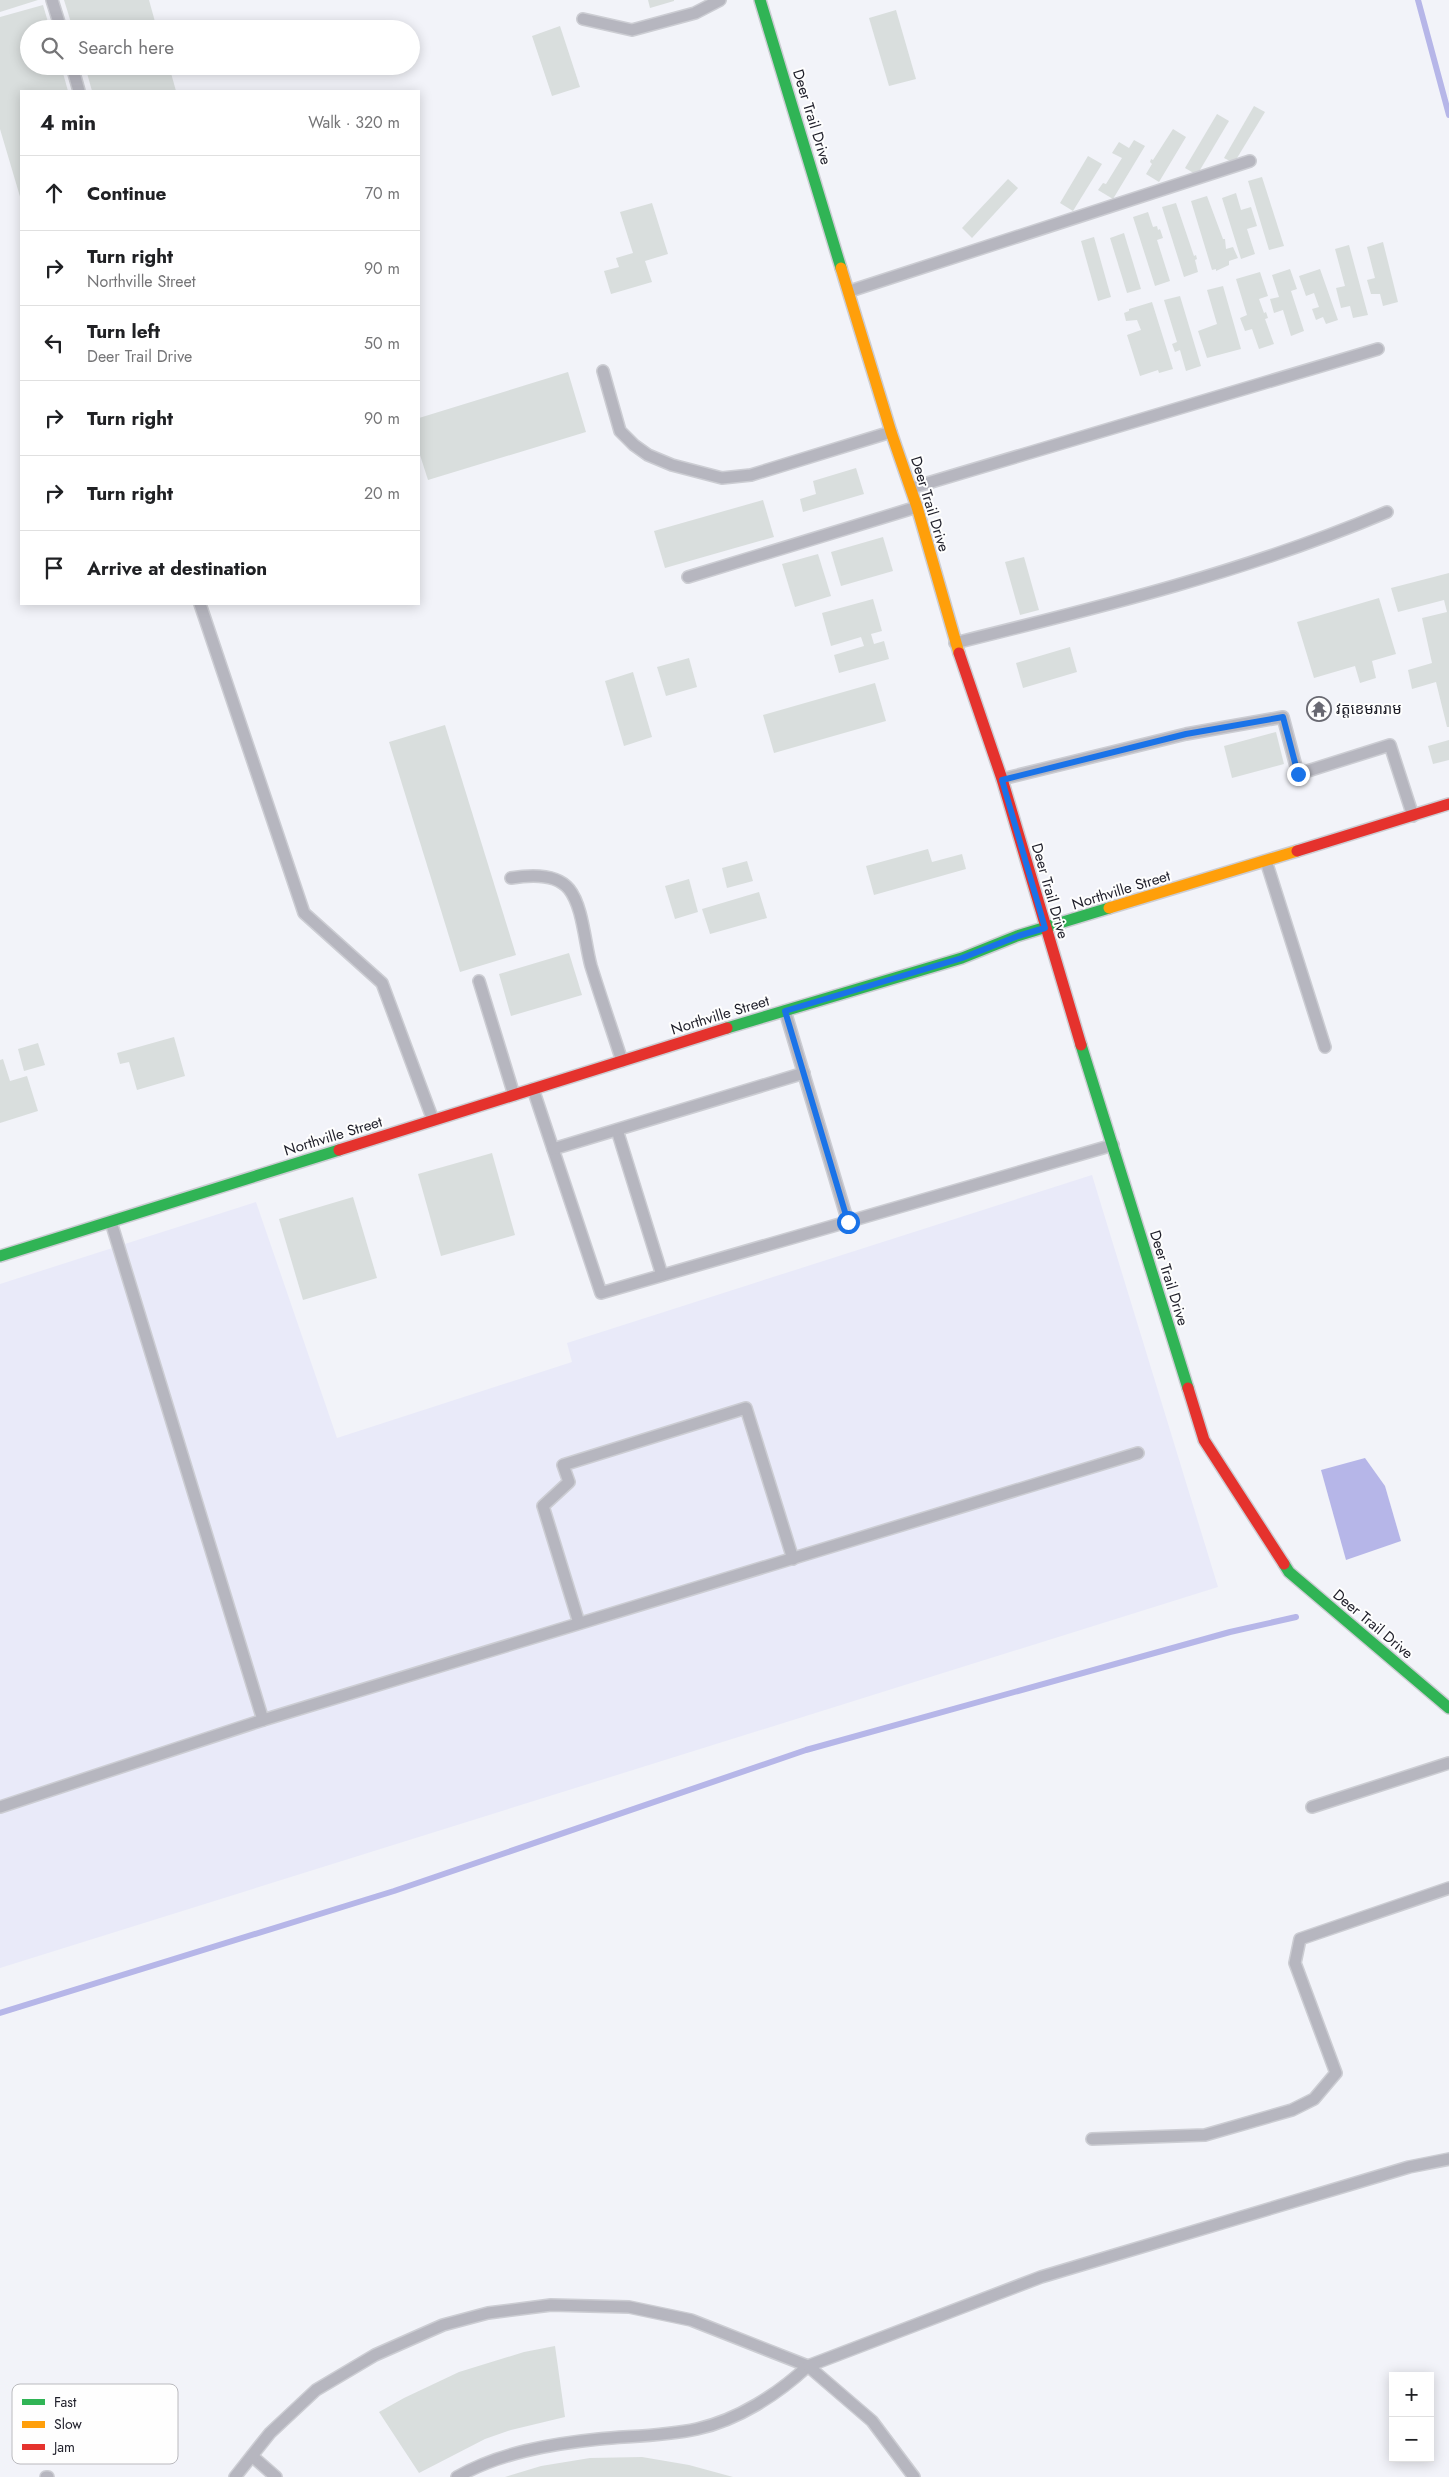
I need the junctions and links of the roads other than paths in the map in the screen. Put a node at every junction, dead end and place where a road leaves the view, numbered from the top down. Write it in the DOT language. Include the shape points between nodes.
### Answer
graph roads {
  1 [pos="52,0"];
  2 [pos="720,0"];
  3 [pos="760,0"];
  4 [pos="582,19"];
  5 [pos="58,20"];
  6 [pos="75,75"];
  7 [pos="79,90"];
  8 [pos="1250,161"];
  9 [pos="850,291"];
  10 [pos="1378,349"];
  11 [pos="603,371"];
  12 [pos="890,432"];
  13 [pos="911,488"];
  14 [pos="917,507"];
  15 [pos="1387,512"];
  16 [pos="688,577"];
  17 [pos="200,605"];
  18 [pos="955,643"];
  19 [pos="1002,780"];
  20 [pos="1449,804"];
  21 [pos="1413,816"];
  22 [pos="1266,861"];
  23 [pos="511,878"];
  24 [pos="1045,928"];
  25 [pos="479,981"];
  26 [pos="785,1011"];
  27 [pos="1325,1047"];
  28 [pos="622,1061"];
  29 [pos="804,1073"];
  30 [pos="534,1089"];
  31 [pos="514,1095"];
  32 [pos="433,1120"];
  33 [pos="617,1130"];
  34 [pos="1112,1145"];
  35 [pos="553,1149"];
  36 [pos="111,1222"];
  37 [pos="848,1222"];
  38 [pos="0,1256"];
  39 [pos="662,1276"];
  40 [pos="1138,1453"];
  41 [pos="793,1559"];
  42 [pos="579,1623"];
  43 [pos="1449,1708"];
  44 [pos="263,1720"];
  45 [pos="1449,1763"];
  46 [pos="0,1807"];
  47 [pos="1312,1807"];
  48 [pos="1449,1888"];
  49 [pos="1092,2139"];
  50 [pos="1449,2159"];
  51 [pos="808,2366"];
  52 [pos="252,2456"];
  53 [pos="235,2477"];
  54 [pos="276,2477"];
  55 [pos="457,2477"];
  56 [pos="914,2477"];
  1 -- 5 [label="lane"];
  2 -- 4 [label="lane" via="695,13 632,30"];
  3 -- 9 [label="street, Deer Trail Drive"];
  6 -- 7 [label="lane"];
  8 -- 9 [label="lane"];
  9 -- 12 [label="street, Deer Trail Drive"];
  10 -- 13 [label="lane"];
  11 -- 12 [label="lane" via="620,431 634,445 672,465 722,478 751,475"];
  12 -- 13 [label="street, Deer Trail Drive"];
  13 -- 14 [label="street, Deer Trail Drive"];
  14 -- 16 [label="lane"];
  14 -- 18 [label="street, Deer Trail Drive"];
  15 -- 18 [label="lane" via="1346,529 1153,593"];
  17 -- 32 [label="lane" via="304,913 382,983"];
  18 -- 19 [label="street, Deer Trail Drive"];
  19 -- 21 [label="lane" via="1186,734 1283,717 1298,774 1390,745"];
  19 -- 24 [label="street, Deer Trail Drive"];
  20 -- 21 [label="street, Northville Street"];
  21 -- 22 [label="street, Northville Street"];
  22 -- 24 [label="street, Northville Street"];
  22 -- 27 [label="lane"];
  23 -- 28 [label="lane" via="528,875 549,878 568,888 576,902 591,966"];
  24 -- 26 [label="street, Northville Street" via="962,958"];
  24 -- 34 [label="street, Deer Trail Drive"];
  25 -- 31 [label="lane"];
  26 -- 28 [label="street, Northville Street"];
  26 -- 29 [label="lane"];
  28 -- 30 [label="street, Northville Street"];
  29 -- 33 [label="lane"];
  29 -- 37 [label="lane"];
  30 -- 31 [label="street, Northville Street"];
  30 -- 35 [label="lane"];
  31 -- 32 [label="street, Northville Street"];
  32 -- 36 [label="street, Northville Street"];
  33 -- 35 [label="lane"];
  33 -- 39 [label="lane"];
  34 -- 37 [label="lane"];
  34 -- 43 [label="street, Deer Trail Drive" via="1204,1440 1289,1572"];
  35 -- 39 [label="lane" via="601,1293"];
  36 -- 38 [label="street, Northville Street"];
  36 -- 44 [label="lane"];
  37 -- 39 [label="lane"];
  40 -- 41 [label="lane"];
  41 -- 42 [label="lane"];
  41 -- 42 [label="lane" via="746,1408 563,1464 569,1482 543,1506"];
  42 -- 44 [label="lane"];
  44 -- 46 [label="lane"];
  45 -- 47 [label="lane"];
  48 -- 49 [label="lane" via="1300,1939 1295,1963 1336,2074 1314,2099 1292,2110 1206,2135"];
  50 -- 51 [label="lane" via="1410,2167 1041,2277"];
  51 -- 52 [label="lane" via="692,2320 629,2307 551,2304 488,2313 443,2325 384,2352 316,2390 270,2433"];
  51 -- 55 [label="lane" via="788,2385 760,2403 699,2429 636,2438 599,2439 511,2454 478,2465"];
  51 -- 56 [label="lane" via="872,2421"];
  52 -- 53 [label="lane"];
  52 -- 54 [label="lane"];
}
